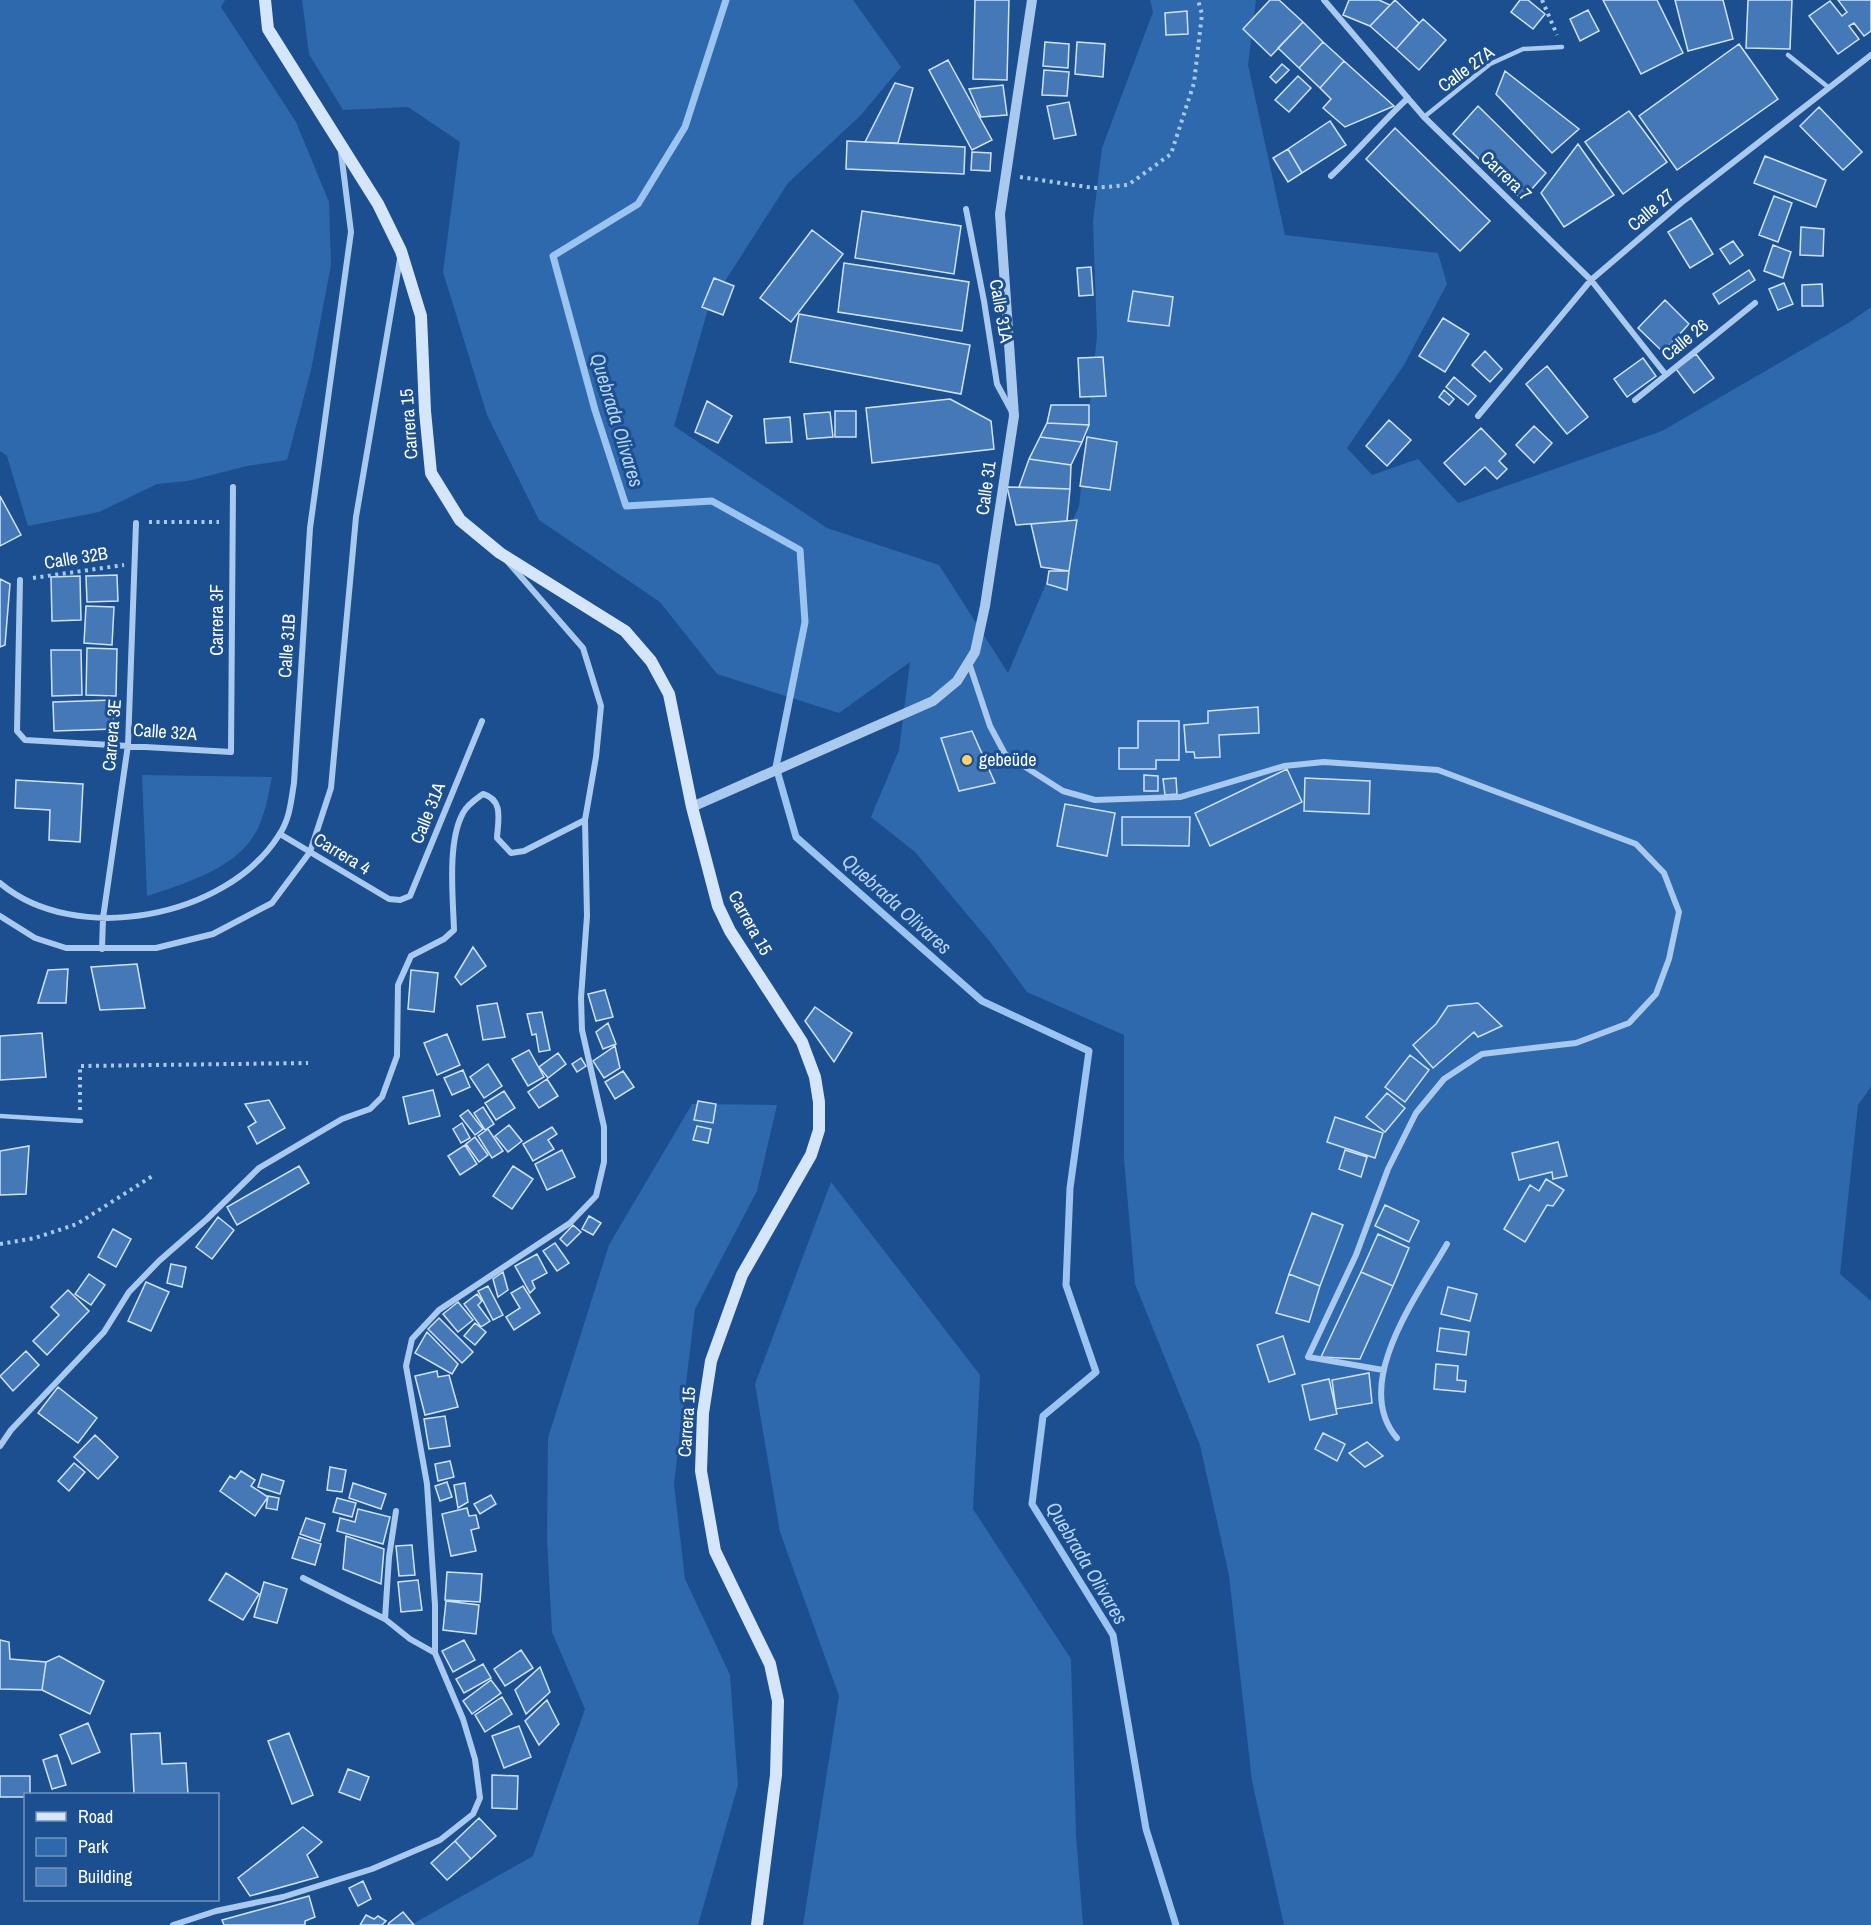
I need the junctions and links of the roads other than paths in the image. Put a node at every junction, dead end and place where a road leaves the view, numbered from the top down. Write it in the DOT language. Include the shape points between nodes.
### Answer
graph roads {
  1 [pos="264,0"];
  2 [pos="1032,0"];
  3 [pos="1324,0"];
  4 [pos="1562,47"];
  5 [pos="1788,55"];
  6 [pos="1871,55"];
  7 [pos="1828,87"];
  8 [pos="1408,98"];
  9 [pos="1424,117"];
  10 [pos="340,146"];
  11 [pos="1331,176"];
  12 [pos="966,209"];
  13 [pos="401,251"];
  14 [pos="1591,280"];
  15 [pos="1755,303"];
  16 [pos="1666,375"];
  17 [pos="1635,400"];
  18 [pos="1014,416"];
  19 [pos="1478,416"];
  20 [pos="232,487"];
  21 [pos="136,522"];
  22 [pos="500,553"];
  23 [pos="20,580"];
  24 [pos="969,663"];
  25 [pos="482,721"];
  26 [pos="128,745"];
  27 [pos="231,752"];
  28 [pos="692,807"];
  29 [pos="585,820"];
  30 [pos="280,834"];
  31 [pos="310,852"];
  32 [pos="0,884"];
  33 [pos="389,899"];
  34 [pos="0,916"];
  35 [pos="103,918"];
  36 [pos="102,949"];
  37 [pos="0,1116"];
  38 [pos="81,1121"];
  39 [pos="1448,1244"];
  40 [pos="1383,1370"];
  41 [pos="1397,1438"];
  42 [pos="0,1446"];
  43 [pos="396,1511"];
  44 [pos="303,1578"];
  45 [pos="385,1619"];
  46 [pos="435,1653"];
  47 [pos="173,1925"];
  48 [pos="757,1925"];
  1 -- 10 [label="main road, Carrera 15" via="268,29"];
  2 -- 18 [label="street, Calle 31" via="1000,214"];
  3 -- 8 [label="street, Carrera 7"];
  4 -- 9 [label="lane, Calle 27A" via="1523,49 1490,64"];
  5 -- 7 [label="lane"];
  6 -- 7 [label="street, Calle 27"];
  7 -- 14 [label="street, Calle 27"];
  8 -- 9 [label="street, Carrera 7"];
  8 -- 11 [label="street"];
  9 -- 14 [label="street, Carrera 7"];
  10 -- 13 [label="main road, Carrera 15" via="378,204"];
  10 -- 30 [label="street, Calle 31B" via="351,232 310,528 294,783 289,813"];
  12 -- 18 [label="street, Calle 31A" via="997,384"];
  13 -- 22 [label="main road, Carrera 15" via="421,316 431,473 460,520"];
  13 -- 31 [label="street" via="356,517 331,788"];
  14 -- 16 [label="street, Carrera 7"];
  14 -- 19 [label="street, Calle 27"];
  15 -- 16 [label="street, Calle 26"];
  16 -- 17 [label="street, Calle 26"];
  18 -- 24 [label="street, Calle 31" via="985,606"];
  20 -- 27 [label="street, Carrera 3F"];
  21 -- 26 [label="street, Carrera 3E"];
  22 -- 28 [label="main road, Carrera 15" via="625,631 651,661 669,694"];
  22 -- 29 [label="street" via="582,648 601,705"];
  23 -- 26 [label="street, Calle 32A" via="17,731 25,740"];
  24 -- 28 [label="street, Calle 31" via="957,681 933,701"];
  24 -- 40 [label="street" via="990,726 1005,754 1063,791 1095,800 1180,797 1284,766 1324,762 1438,770 1636,844 1664,873 1679,912 1669,960 1656,994 1629,1023 1576,1043 1482,1054 1444,1079 1416,1113 1308,1357"];
  25 -- 33 [label="street, Calle 31A" via="410,896"];
  26 -- 27 [label="street, Calle 32A"];
  26 -- 35 [label="street, Carrera 3E"];
  28 -- 48 [label="main road, Carrera 15" via="718,906 802,1042 819,1102 819,1130 811,1155 742,1275 711,1361 703,1413 701,1471 715,1551 770,1664 778,1701 776,1775"];
  29 -- 42 [label="street" via="530,849 511,853 497,838 498,805 492,796 483,794 473,802 463,813 455,834 454,930 411,956 398,985 397,1056 382,1097 370,1109 342,1119 259,1168 129,1292 104,1332"];
  29 -- 46 [label="street" via="588,916 581,969 582,1030 604,1127 601,1184 590,1205 570,1223 439,1310 412,1339 406,1366 426,1484"];
  30 -- 31 [label="street, Carrera 4"];
  30 -- 35 [label="street, Calle 31B" via="249,871 205,899 162,912"];
  31 -- 33 [label="street, Carrera 4"];
  31 -- 36 [label="street" via="272,903 213,934 156,948"];
  32 -- 35 [label="street, Calle 31B" via="17,897 43,908"];
  34 -- 36 [label="street" via="35,938 66,948"];
  35 -- 36 [label="street, Carrera 3E"];
  37 -- 38 [label="lane"];
  39 -- 40 [label="street" via="1394,1338"];
  40 -- 41 [label="street" via="1385,1421"];
  43 -- 45 [label="street"];
  44 -- 45 [label="street"];
  45 -- 46 [label="street"];
  46 -- 47 [label="street" via="475,1759 480,1798 473,1814 440,1840 372,1869"];
}
